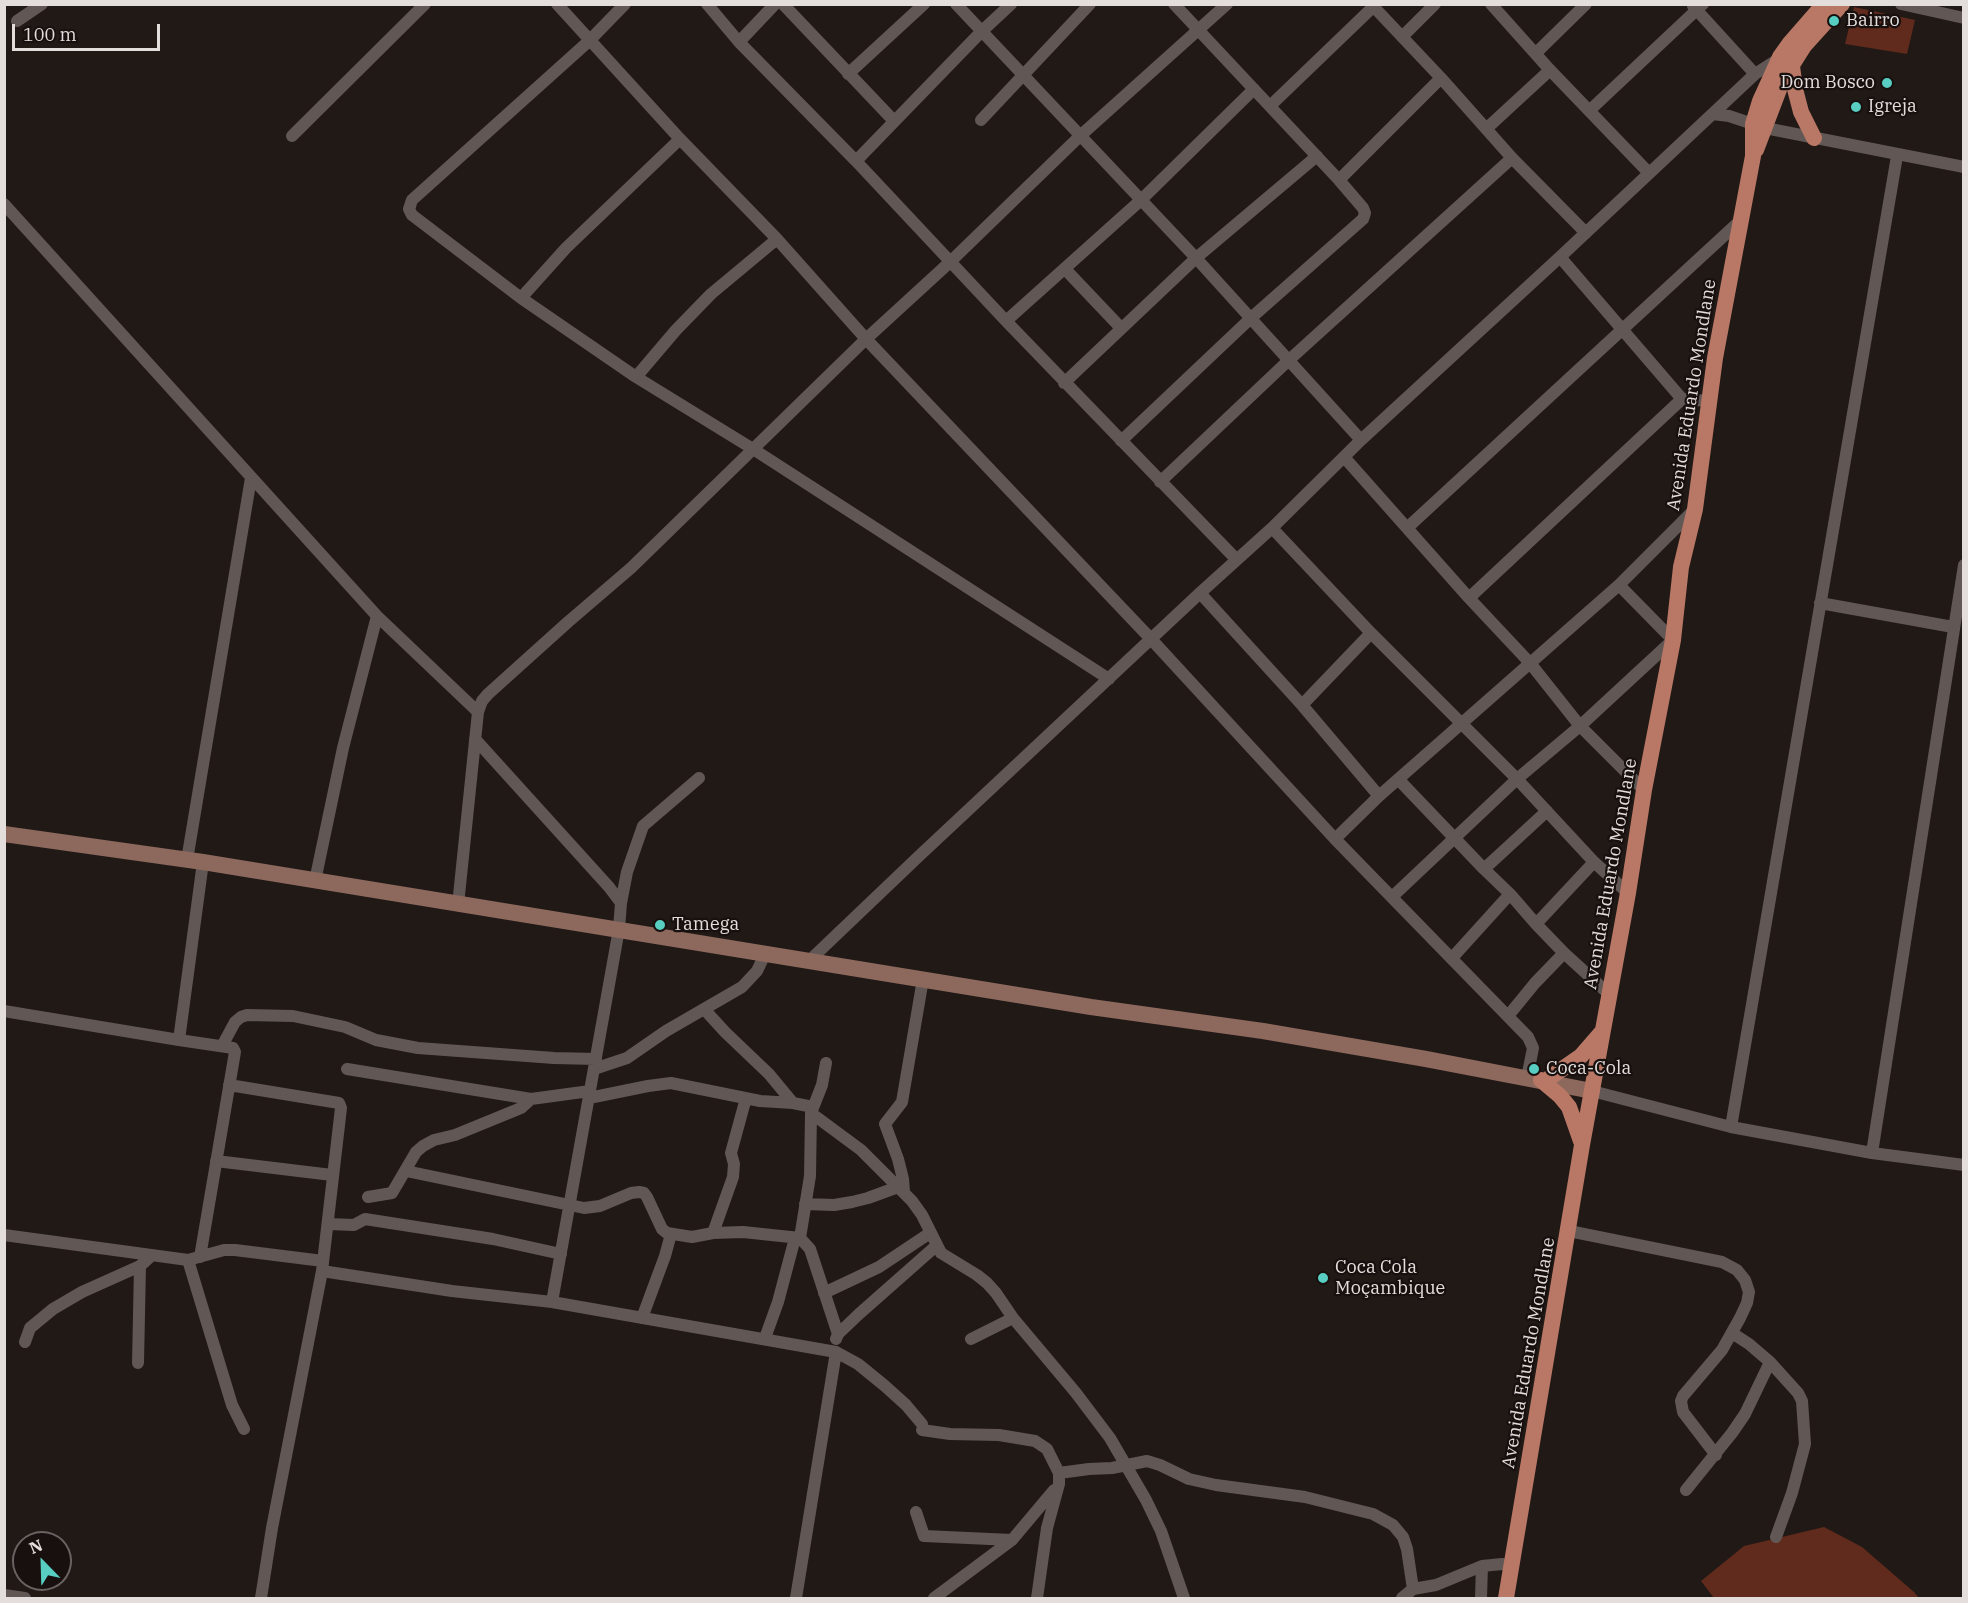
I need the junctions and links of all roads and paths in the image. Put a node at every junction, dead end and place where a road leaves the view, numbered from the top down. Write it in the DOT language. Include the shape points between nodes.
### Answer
graph roads {
  1 [pos="42,4"];
  2 [pos="425,4"];
  3 [pos="557,4"];
  4 [pos="626,4"];
  5 [pos="707,4"];
  6 [pos="775,4"];
  7 [pos="783,4"];
  8 [pos="924,4"];
  9 [pos="956,4"];
  10 [pos="1011,4"];
  11 [pos="1090,4"];
  12 [pos="1174,4"];
  13 [pos="1227,4"];
  14 [pos="1435,4"];
  15 [pos="1491,4"];
  16 [pos="1586,4"];
  17 [pos="1824,4"];
  18 [pos="1842,4"];
  19 [pos="1901,4"];
  20 [pos="1372,6"];
  21 [pos="1697,6"];
  22 [pos="1964,18"];
  23 [pos="17,21"];
  24 [pos="1199,30"];
  25 [pos="981,32"];
  26 [pos="1402,37"];
  27 [pos="589,40"];
  28 [pos="739,42"];
  29 [pos="1536,54"];
  30 [pos="1786,61"];
  31 [pos="1550,70"];
  32 [pos="848,74"];
  33 [pos="1755,74"];
  34 [pos="1023,76"];
  35 [pos="1441,78"];
  36 [pos="1254,89"];
  37 [pos="1270,106"];
  38 [pos="1589,111"];
  39 [pos="1713,114"];
  40 [pos="981,120"];
  41 [pos="894,121"];
  42 [pos="1759,126"];
  43 [pos="1486,129"];
  44 [pos="292,136"];
  45 [pos="1080,136"];
  46 [pos="1814,138"];
  47 [pos="680,139"];
  48 [pos="1317,156"];
  49 [pos="1897,156"];
  50 [pos="1512,158"];
  51 [pos="856,161"];
  52 [pos="1964,167"];
  53 [pos="1649,173"];
  54 [pos="1339,180"];
  55 [pos="1142,200"];
  56 [pos="4,204"];
  57 [pos="1741,220"];
  58 [pos="1586,233"];
  59 [pos="777,239"];
  60 [pos="1560,257"];
  61 [pos="1196,258"];
  62 [pos="950,262"];
  63 [pos="1065,268"];
  64 [pos="520,298"];
  65 [pos="1251,318"];
  66 [pos="1006,321"];
  67 [pos="1121,328"];
  68 [pos="1623,329"];
  69 [pos="866,339"];
  70 [pos="1289,360"];
  71 [pos="636,377"];
  72 [pos="1064,383"];
  73 [pos="1682,399"];
  74 [pos="1708,401"];
  75 [pos="1361,440"];
  76 [pos="1121,441"];
  77 [pos="753,449"];
  78 [pos="1344,457"];
  79 [pos="251,478"];
  80 [pos="1160,482"];
  81 [pos="1695,509"];
  82 [pos="1272,528"];
  83 [pos="1407,528"];
  84 [pos="1236,559"];
  85 [pos="1964,565"];
  86 [pos="1618,585"];
  87 [pos="1200,593"];
  88 [pos="1469,598"];
  89 [pos="1820,603"];
  90 [pos="377,616"];
  91 [pos="1953,627"];
  92 [pos="1371,633"];
  93 [pos="1151,639"];
  94 [pos="1673,640"];
  95 [pos="1530,663"];
  96 [pos="1109,679"];
  97 [pos="1302,705"];
  98 [pos="478,712"];
  99 [pos="1462,722"];
  100 [pos="1581,726"];
  101 [pos="475,739"];
  102 [pos="699,778"];
  103 [pos="1398,779"];
  104 [pos="1517,779"];
  105 [pos="1644,790"];
  106 [pos="1379,795"];
  107 [pos="1547,811"];
  108 [pos="4,834"];
  109 [pos="1455,837"];
  110 [pos="1335,839"];
  111 [pos="195,861"];
  112 [pos="1594,862"];
  113 [pos="1484,870"];
  114 [pos="315,881"];
  115 [pos="1628,893"];
  116 [pos="1510,894"];
  117 [pos="1392,897"];
  118 [pos="621,903"];
  119 [pos="458,905"];
  120 [pos="1536,924"];
  121 [pos="619,929"];
  122 [pos="766,952"];
  123 [pos="1564,953"];
  124 [pos="1452,958"];
  125 [pos="810,960"];
  126 [pos="923,979"];
  127 [pos="1610,995"];
  128 [pos="704,1009"];
  129 [pos="4,1011"];
  130 [pos="1508,1016"];
  131 [pos="1603,1030"];
  132 [pos="179,1040"];
  133 [pos="222,1046"];
  134 [pos="826,1063"];
  135 [pos="595,1064"];
  136 [pos="347,1069"];
  137 [pos="1538,1080"];
  138 [pos="229,1085"];
  139 [pos="1592,1091"];
  140 [pos="590,1094"];
  141 [pos="746,1098"];
  142 [pos="531,1099"];
  143 [pos="794,1103"];
  144 [pos="812,1110"];
  145 [pos="1731,1127"];
  146 [pos="1582,1145"];
  147 [pos="1872,1153"];
  148 [pos="216,1161"];
  149 [pos="1964,1165"];
  150 [pos="406,1171"];
  151 [pos="332,1175"];
  152 [pos="901,1190"];
  153 [pos="368,1197"];
  154 [pos="805,1204"];
  155 [pos="570,1206"];
  156 [pos="328,1224"];
  157 [pos="1569,1232"];
  158 [pos="713,1233"];
  159 [pos="930,1233"];
  160 [pos="671,1234"];
  161 [pos="4,1235"];
  162 [pos="798,1238"];
  163 [pos="936,1246"];
  164 [pos="561,1254"];
  165 [pos="151,1256"];
  166 [pos="194,1259"];
  167 [pos="140,1266"];
  168 [pos="322,1266"];
  169 [pos="824,1293"];
  170 [pos="552,1302"];
  171 [pos="642,1318"];
  172 [pos="1012,1318"];
  173 [pos="1732,1333"];
  174 [pos="838,1334"];
  175 [pos="765,1338"];
  176 [pos="971,1339"];
  177 [pos="25,1342"];
  178 [pos="834,1351"];
  179 [pos="1770,1362"];
  180 [pos="138,1363"];
  181 [pos="244,1429"];
  182 [pos="1716,1455"];
  183 [pos="1127,1465"];
  184 [pos="1059,1479"];
  185 [pos="1686,1490"];
  186 [pos="916,1512"];
  187 [pos="1776,1536"];
  188 [pos="1012,1540"];
  189 [pos="1482,1566"];
  190 [pos="1512,1566"];
  191 [pos="1413,1590"];
  192 [pos="4,1595"];
  193 [pos="25,1599"];
  194 [pos="261,1599"];
  195 [pos="796,1599"];
  196 [pos="934,1599"];
  197 [pos="1037,1599"];
  198 [pos="1184,1599"];
  199 [pos="1402,1599"];
  200 [pos="1481,1599"];
  201 [pos="1506,1599"];
  1 -- 23 [label="street"];
  2 -- 44 [label="street"];
  3 -- 27 [label="street"];
  4 -- 27 [label="street"];
  5 -- 28 [label="street"];
  6 -- 28 [label="street"];
  7 -- 32 [label="street"];
  8 -- 32 [label="street"];
  9 -- 25 [label="street"];
  10 -- 25 [label="street"];
  11 -- 34 [label="street"];
  12 -- 24 [label="street"];
  13 -- 24 [label="street"];
  14 -- 26 [label="street"];
  15 -- 29 [label="street"];
  16 -- 29 [label="street"];
  17 -- 30 [label="main road, Avenida Eduardo Mondlane" via="1790,43"];
  18 -- 30 [label="main road, Avenida Eduardo Mondlane"];
  19 -- 22 [label="street"];
  20 -- 26 [label="street"];
  20 -- 37 [label="street"];
  21 -- 33 [label="street"];
  21 -- 38 [label="street"];
  24 -- 36 [label="street"];
  24 -- 45 [label="street"];
  25 -- 34 [label="street"];
  25 -- 41 [label="street"];
  26 -- 35 [label="street"];
  27 -- 47 [label="street"];
  27 -- 64 [label="street" via="412,200 409,209"];
  28 -- 51 [label="street"];
  29 -- 31 [label="street"];
  30 -- 33 [label="street"];
  30 -- 42 [label="main road, Avenida Eduardo Mondlane" via="1780,87"];
  30 -- 46 [label="main road"];
  31 -- 38 [label="street"];
  31 -- 43 [label="street"];
  32 -- 41 [label="street"];
  33 -- 39 [label="street"];
  34 -- 40 [label="street"];
  34 -- 45 [label="street"];
  35 -- 43 [label="street"];
  35 -- 54 [label="street"];
  36 -- 37 [label="street"];
  36 -- 55 [label="street"];
  37 -- 48 [label="street"];
  38 -- 53 [label="street"];
  39 -- 42 [label="street"];
  39 -- 53 [label="street"];
  41 -- 51 [label="street"];
  42 -- 46 [label="street"];
  42 -- 57 [label="main road, Avenida Eduardo Mondlane"];
  43 -- 50 [label="street"];
  45 -- 55 [label="street"];
  45 -- 62 [label="street"];
  46 -- 49 [label="street"];
  47 -- 59 [label="street"];
  47 -- 64 [label="street" via="566,248"];
  48 -- 54 [label="street"];
  48 -- 61 [label="street"];
  49 -- 52 [label="street"];
  49 -- 89 [label="street"];
  50 -- 58 [label="street"];
  50 -- 70 [label="street"];
  51 -- 62 [label="street"];
  53 -- 58 [label="street"];
  54 -- 65 [label="street" via="1363,208 1363,219"];
  55 -- 61 [label="street"];
  55 -- 63 [label="street"];
  56 -- 79 [label="street"];
  57 -- 68 [label="street"];
  57 -- 74 [label="main road, Avenida Eduardo Mondlane"];
  58 -- 60 [label="street"];
  59 -- 69 [label="street"];
  59 -- 71 [label="street" via="711,294"];
  60 -- 68 [label="street"];
  60 -- 75 [label="street"];
  61 -- 65 [label="street"];
  61 -- 67 [label="street"];
  62 -- 66 [label="street"];
  62 -- 69 [label="street"];
  63 -- 66 [label="street"];
  63 -- 67 [label="street"];
  64 -- 71 [label="street"];
  65 -- 70 [label="street"];
  65 -- 76 [label="street"];
  66 -- 72 [label="street"];
  67 -- 72 [label="street"];
  68 -- 73 [label="street"];
  68 -- 83 [label="street"];
  69 -- 77 [label="street"];
  69 -- 93 [label="street"];
  70 -- 75 [label="street"];
  70 -- 80 [label="street"];
  71 -- 77 [label="street"];
  72 -- 76 [label="street"];
  73 -- 74 [label="street"];
  73 -- 88 [label="street"];
  74 -- 81 [label="main road, Avenida Eduardo Mondlane"];
  75 -- 78 [label="street"];
  76 -- 80 [label="street"];
  77 -- 96 [label="street"];
  77 -- 98 [label="street" via="631,568 488,694"];
  78 -- 82 [label="street"];
  78 -- 83 [label="street"];
  79 -- 90 [label="street"];
  79 -- 111 [label="street"];
  80 -- 84 [label="street"];
  81 -- 86 [label="street"];
  81 -- 94 [label="main road, Avenida Eduardo Mondlane" via="1681,567"];
  82 -- 84 [label="street"];
  82 -- 92 [label="street"];
  83 -- 88 [label="street"];
  84 -- 87 [label="street"];
  85 -- 91 [label="street"];
  86 -- 94 [label="street"];
  86 -- 95 [label="street"];
  87 -- 93 [label="street"];
  87 -- 97 [label="street"];
  88 -- 95 [label="street"];
  89 -- 91 [label="street"];
  89 -- 145 [label="street"];
  90 -- 98 [label="street"];
  90 -- 114 [label="street" via="343,748"];
  91 -- 147 [label="street"];
  92 -- 97 [label="street"];
  92 -- 99 [label="street"];
  93 -- 96 [label="street"];
  93 -- 110 [label="street"];
  94 -- 100 [label="street"];
  94 -- 105 [label="main road, Avenida Eduardo Mondlane"];
  95 -- 99 [label="street"];
  95 -- 100 [label="street"];
  96 -- 125 [label="street"];
  97 -- 106 [label="street"];
  98 -- 101 [label="street"];
  99 -- 103 [label="street"];
  99 -- 104 [label="street"];
  100 -- 104 [label="street"];
  100 -- 105 [label="street"];
  101 -- 118 [label="street"];
  101 -- 119 [label="street"];
  102 -- 118 [label="street" via="643,826"];
  103 -- 106 [label="street"];
  103 -- 109 [label="street"];
  104 -- 107 [label="street"];
  104 -- 109 [label="street"];
  105 -- 115 [label="main road, Avenida Eduardo Mondlane"];
  106 -- 110 [label="street"];
  107 -- 112 [label="street"];
  107 -- 113 [label="street"];
  108 -- 111 [label="main road"];
  109 -- 113 [label="street"];
  109 -- 117 [label="street"];
  110 -- 117 [label="street"];
  111 -- 114 [label="main road"];
  111 -- 132 [label="street"];
  112 -- 115 [label="street"];
  112 -- 120 [label="street"];
  113 -- 116 [label="street"];
  114 -- 119 [label="main road"];
  115 -- 127 [label="main road, Avenida Eduardo Mondlane"];
  116 -- 120 [label="street"];
  116 -- 124 [label="street"];
  117 -- 124 [label="street"];
  118 -- 121 [label="street"];
  119 -- 121 [label="main road"];
  120 -- 123 [label="street"];
  121 -- 122 [label="main road"];
  121 -- 135 [label="street"];
  122 -- 125 [label="main road"];
  122 -- 128 [label="street" via="750,980"];
  123 -- 127 [label="street"];
  123 -- 130 [label="street"];
  124 -- 130 [label="street"];
  125 -- 126 [label="main road"];
  126 -- 137 [label="main road" via="1263,1031"];
  126 -- 152 [label="street" via="902,1102 885,1124 903,1179"];
  127 -- 131 [label="main road, Avenida Eduardo Mondlane"];
  128 -- 135 [label="street" via="627,1058"];
  128 -- 143 [label="street"];
  129 -- 132 [label="street"];
  130 -- 137 [label="street" via="1528,1037"];
  131 -- 137 [label="main road" via="1581,1056"];
  131 -- 139 [label="main road, Avenida Eduardo Mondlane"];
  132 -- 133 [label="street"];
  133 -- 135 [label="street" via="241,1017 293,1016 418,1048"];
  133 -- 138 [label="street" via="235,1052"];
  134 -- 144 [label="street"];
  135 -- 140 [label="street"];
  136 -- 142 [label="street"];
  137 -- 139 [label="main road"];
  137 -- 146 [label="main road" via="1569,1107"];
  138 -- 148 [label="street"];
  138 -- 151 [label="street" via="339,1103"];
  139 -- 145 [label="street"];
  139 -- 146 [label="main road, Avenida Eduardo Mondlane"];
  140 -- 141 [label="street" via="671,1083"];
  140 -- 142 [label="street"];
  140 -- 155 [label="street"];
  141 -- 143 [label="street"];
  141 -- 158 [label="street" via="731,1153 733,1176"];
  142 -- 150 [label="street" via="521,1108 423,1146"];
  143 -- 144 [label="street"];
  144 -- 152 [label="street" via="861,1150"];
  144 -- 154 [label="street"];
  145 -- 147 [label="street"];
  146 -- 157 [label="main road, Avenida Eduardo Mondlane"];
  147 -- 149 [label="street"];
  148 -- 151 [label="street"];
  148 -- 166 [label="street"];
  150 -- 153 [label="street" via="392,1193"];
  150 -- 155 [label="street"];
  151 -- 156 [label="street"];
  152 -- 154 [label="street" via="834,1205"];
  152 -- 159 [label="street" via="922,1215"];
  154 -- 162 [label="street"];
  155 -- 160 [label="street" via="600,1206 631,1193 644,1193 662,1229"];
  155 -- 164 [label="street"];
  156 -- 164 [label="street" via="354,1225 365,1219"];
  156 -- 168 [label="street"];
  157 -- 173 [label="street" via="1722,1262 1737,1270 1749,1292 1748,1303"];
  157 -- 190 [label="main road, Avenida Eduardo Mondlane"];
  158 -- 160 [label="street" via="692,1237"];
  158 -- 162 [label="street"];
  159 -- 163 [label="street"];
  159 -- 169 [label="street" via="879,1267"];
  160 -- 171 [label="street"];
  161 -- 165 [label="street"];
  162 -- 169 [label="street" via="808,1246"];
  162 -- 175 [label="street"];
  163 -- 172 [label="street" via="950,1260 987,1283"];
  163 -- 174 [label="street"];
  164 -- 170 [label="street"];
  165 -- 166 [label="street"];
  165 -- 167 [label="street"];
  166 -- 168 [label="street" via="235,1250"];
  166 -- 181 [label="street" via="232,1405"];
  167 -- 177 [label="street" via="53,1309 30,1328"];
  167 -- 180 [label="street"];
  168 -- 170 [label="street" via="452,1291"];
  168 -- 194 [label="street"];
  169 -- 174 [label="street"];
  170 -- 171 [label="street"];
  171 -- 175 [label="street"];
  172 -- 176 [label="street"];
  172 -- 183 [label="street" via="1076,1393"];
  173 -- 179 [label="street"];
  173 -- 182 [label="street" via="1681,1401 1683,1412"];
  174 -- 178 [label="street"];
  175 -- 178 [label="street"];
  178 -- 184 [label="street" via="885,1386 922,1427 950,1434 999,1435 1035,1442 1047,1449"];
  178 -- 195 [label="street"];
  179 -- 182 [label="street" via="1745,1414"];
  179 -- 187 [label="street" via="1802,1401 1805,1444"];
  182 -- 185 [label="street"];
  183 -- 184 [label="street"];
  183 -- 191 [label="street" via="1147,1461 1189,1479 1305,1497 1373,1514 1393,1525 1402,1537"];
  183 -- 198 [label="street" via="1161,1531"];
  184 -- 188 [label="street"];
  184 -- 197 [label="street"];
  186 -- 188 [label="street" via="924,1536"];
  188 -- 196 [label="street"];
  189 -- 190 [label="street"];
  189 -- 191 [label="street"];
  189 -- 200 [label="street"];
  190 -- 201 [label="main road, Avenida Eduardo Mondlane"];
  191 -- 199 [label="street"];
  192 -- 193 [label="street"];
}
